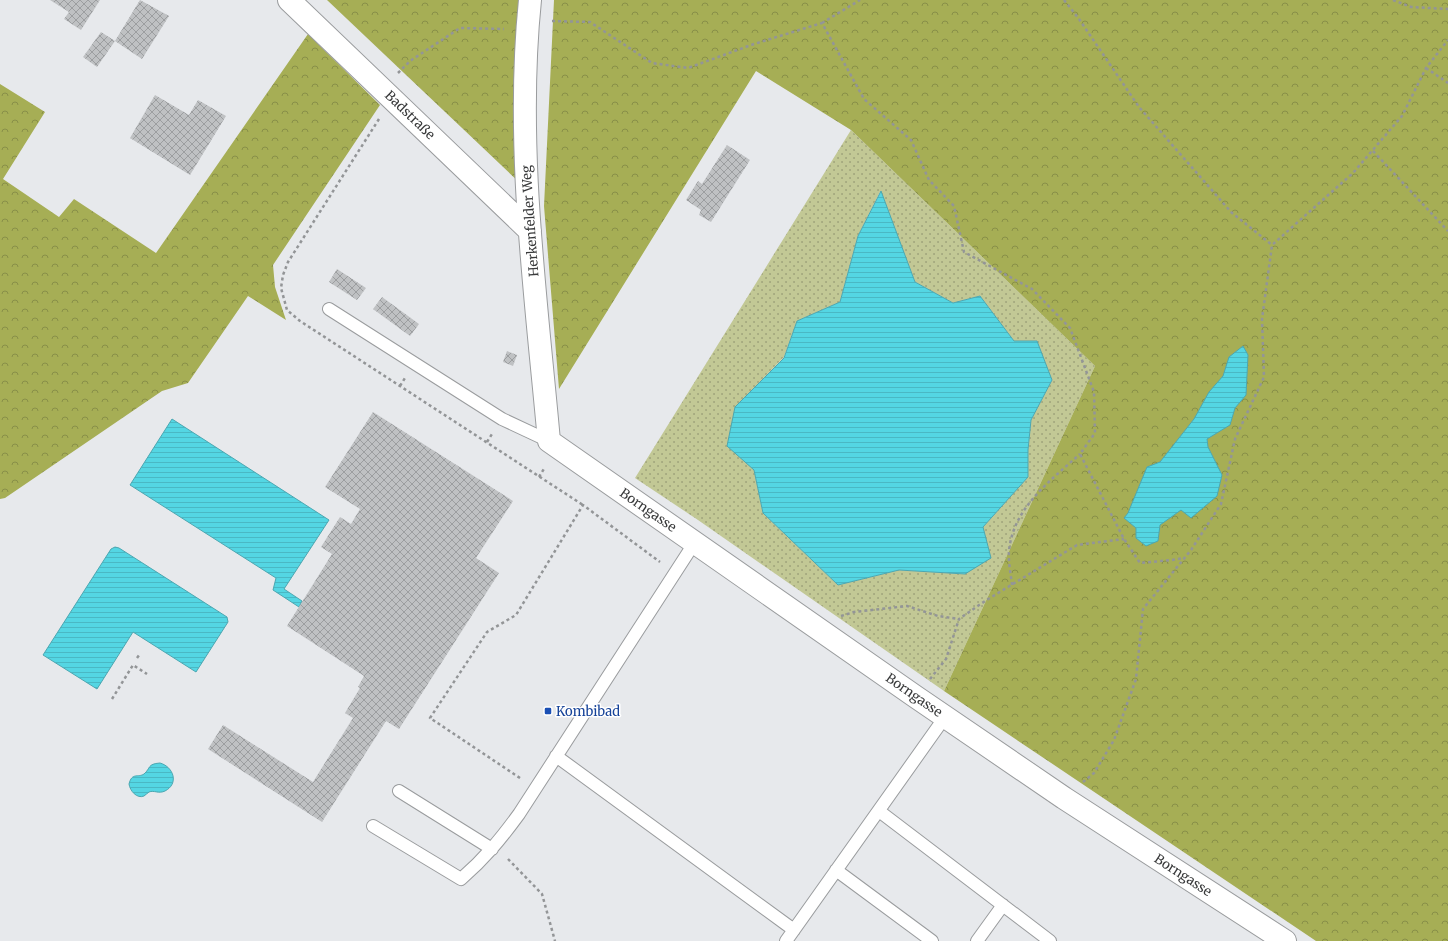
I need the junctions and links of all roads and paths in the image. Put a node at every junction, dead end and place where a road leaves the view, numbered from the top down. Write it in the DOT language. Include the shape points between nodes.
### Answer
graph roads {
  1 [pos="289,0"];
  2 [pos="860,0"];
  3 [pos="1064,0"];
  4 [pos="1393,0"];
  5 [pos="1448,9"];
  6 [pos="528,17"];
  7 [pos="822,23"];
  8 [pos="1448,40"];
  9 [pos="1426,68"];
  10 [pos="1448,83"];
  11 [pos="389,94"];
  12 [pos="1373,151"];
  13 [pos="530,231"];
  14 [pos="1448,231"];
  15 [pos="1272,245"];
  16 [pos="329,309"];
  17 [pos="549,441"];
  18 [pos="1080,454"];
  19 [pos="583,505"];
  20 [pos="1124,539"];
  21 [pos="695,542"];
  22 [pos="1184,558"];
  23 [pos="674,573"];
  24 [pos="1012,585"];
  25 [pos="959,619"];
  26 [pos="814,626"];
  27 [pos="140,654"];
  28 [pos="137,658"];
  29 [pos="147,674"];
  30 [pos="916,697"];
  31 [pos="112,700"];
  32 [pos="945,717"];
  33 [pos="556,756"];
  34 [pos="535,788"];
  35 [pos="399,791"];
  36 [pos="1064,798"];
  37 [pos="879,811"];
  38 [pos="373,826"];
  39 [pos="503,837"];
  40 [pos="492,849"];
  41 [pos="836,870"];
  42 [pos="1003,905"];
  43 [pos="794,930"];
  44 [pos="555,941"];
  45 [pos="786,941"];
  46 [pos="932,941"];
  47 [pos="977,941"];
  48 [pos="1050,941"];
  49 [pos="1285,941"];
  1 -- 11 [label="street, Badstraße"];
  2 -- 7 [label="path"];
  3 -- 15 [label="path" via="1139,107 1231,212"];
  4 -- 5 [label="path" via="1412,7"];
  6 -- 7 [label="path" via="590,22 652,63 688,68"];
  6 -- 11 [label="path" via="460,28 410,61 389,83"];
  6 -- 13 [label="street, Herkenfelder Weg" via="524,134"];
  7 -- 18 [label="path" via="864,99 911,140 929,180 954,206 964,252 1032,289 1070,328 1094,392 1095,433"];
  8 -- 9 [label="path"];
  9 -- 10 [label="path"];
  9 -- 12 [label="path" via="1402,116"];
  11 -- 13 [label="street, Badstraße"];
  11 -- 19 [label="path" via="385,110 288,262 281,288 287,310 352,356"];
  12 -- 14 [label="path"];
  12 -- 15 [label="path" via="1353,173"];
  13 -- 17 [label="street, Herkenfelder Weg"];
  15 -- 22 [label="path" via="1262,319 1264,377 1235,439 1221,504"];
  16 -- 17 [label="lane" via="502,418"];
  17 -- 21 [label="street, Borngasse"];
  18 -- 20 [label="path"];
  18 -- 24 [label="path" via="1036,494 1016,524 1008,552"];
  19 -- 23 [label="path"];
  19 -- 34 [label="path" via="516,615 487,632 430,718"];
  20 -- 22 [label="path" via="1140,563"];
  20 -- 24 [label="path" via="1077,545"];
  21 -- 23 [label="lane"];
  21 -- 26 [label="street, Borngasse"];
  22 -- 36 [label="path" via="1143,609 1136,679 1114,740 1094,773"];
  23 -- 33 [label="lane"];
  24 -- 25 [label="path"];
  25 -- 26 [label="path" via="938,616 907,606 854,612"];
  25 -- 30 [label="path" via="946,660"];
  26 -- 30 [label="street, Borngasse"];
  27 -- 28 [label="path"];
  29 -- 31 [label="path" via="133,665"];
  30 -- 32 [label="street, Borngasse"];
  32 -- 36 [label="street, Borngasse"];
  32 -- 37 [label="lane"];
  33 -- 34 [label="lane"];
  33 -- 43 [label="lane"];
  34 -- 39 [label="lane"];
  35 -- 40 [label="lane"];
  36 -- 49 [label="street, Borngasse"];
  37 -- 41 [label="lane"];
  37 -- 42 [label="lane"];
  38 -- 40 [label="lane" via="461,879"];
  39 -- 40 [label="lane"];
  39 -- 44 [label="path" via="504,855 542,894"];
  41 -- 43 [label="lane"];
  41 -- 46 [label="lane"];
  42 -- 47 [label="lane"];
  42 -- 48 [label="lane"];
  43 -- 45 [label="lane"];
}
